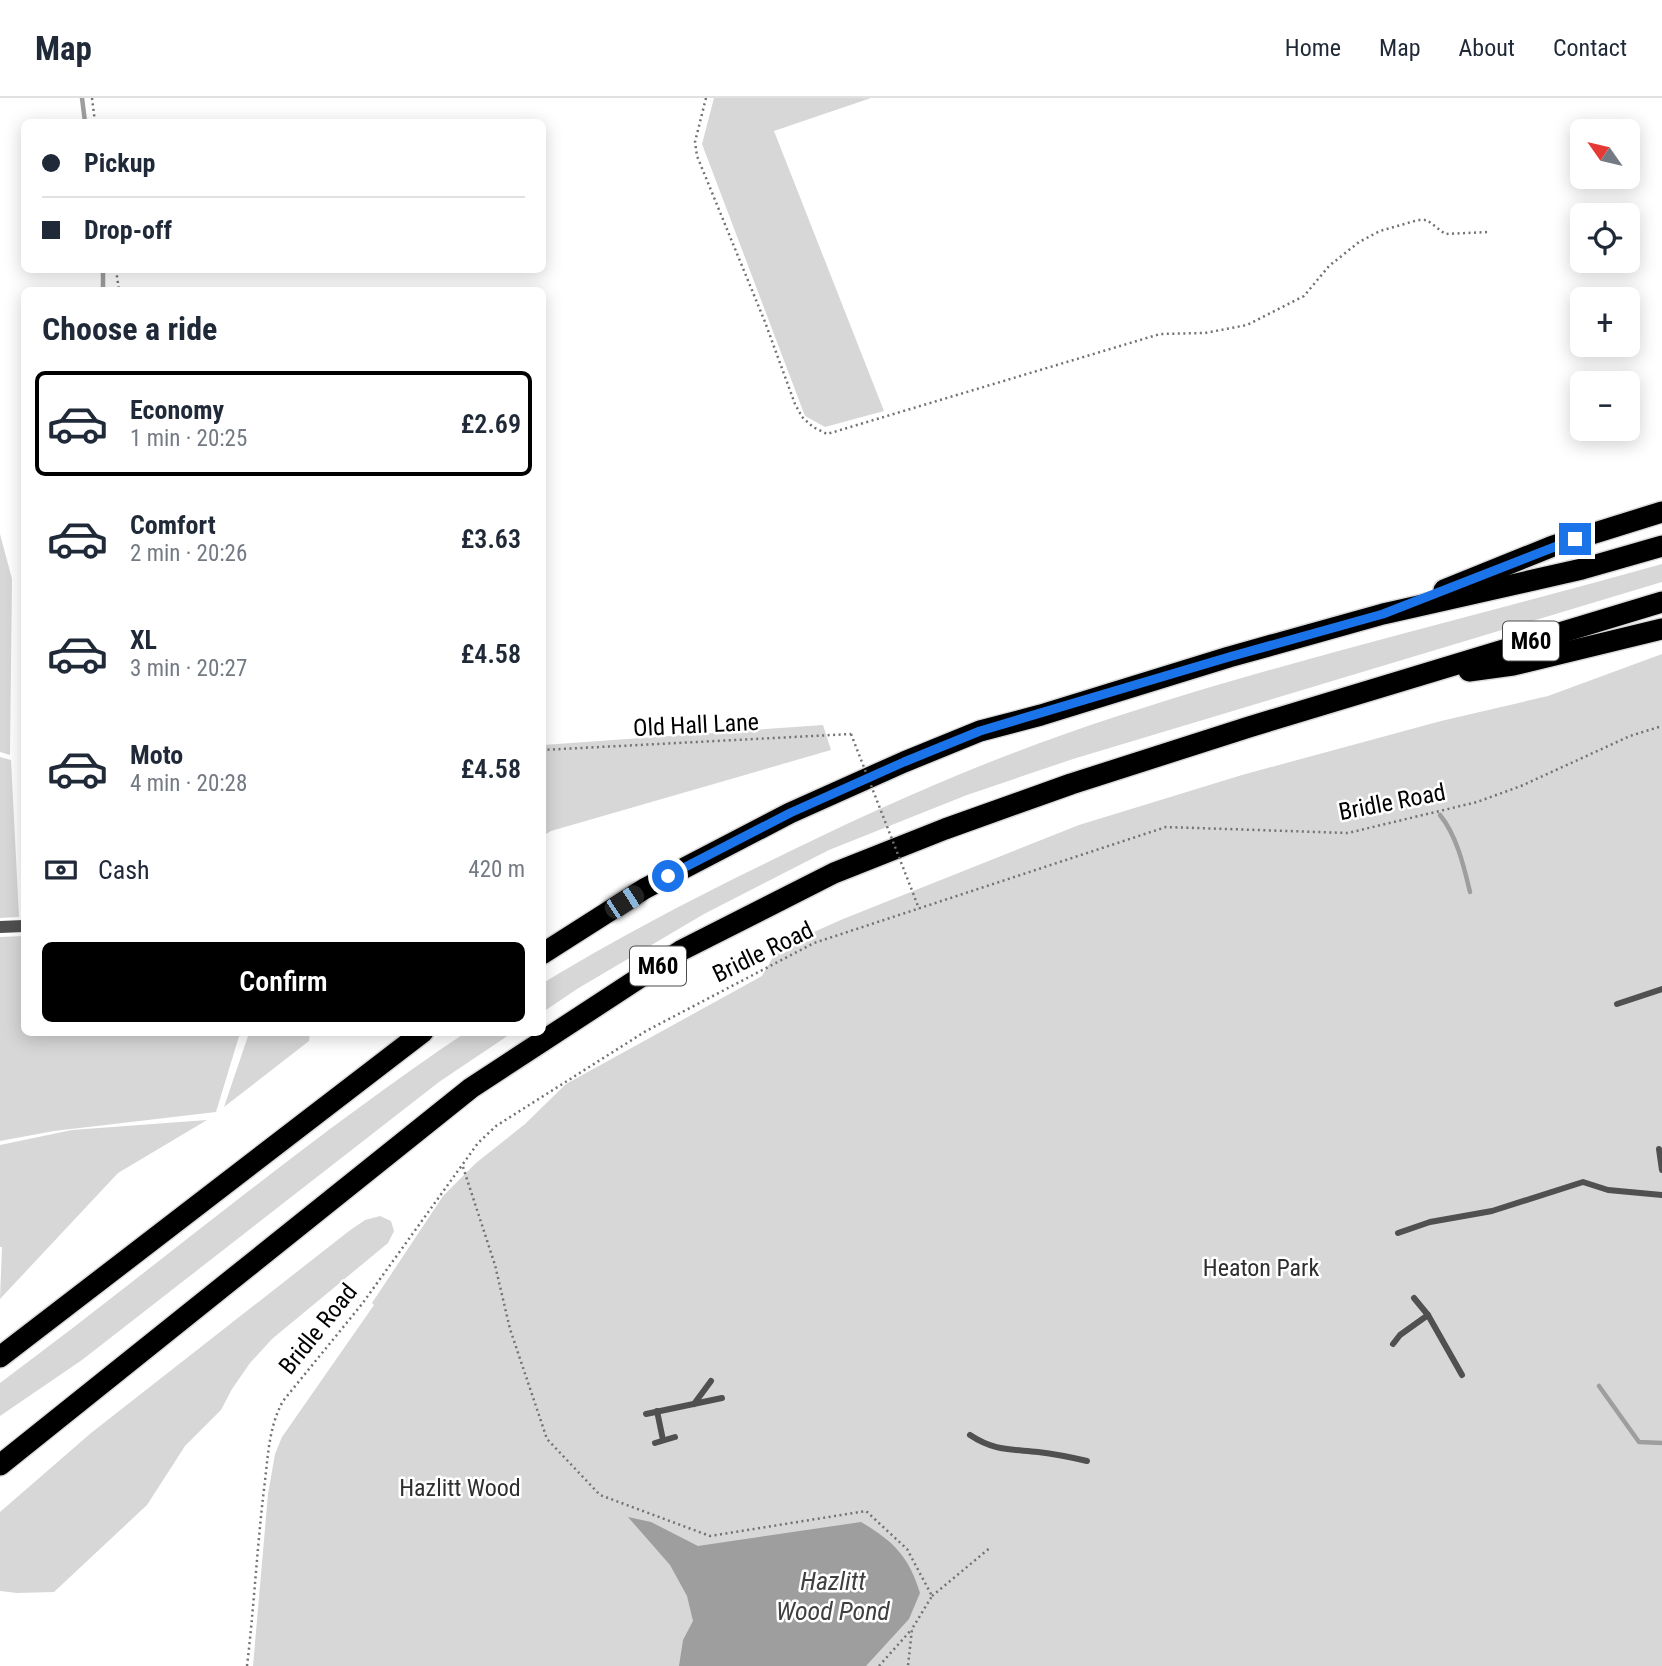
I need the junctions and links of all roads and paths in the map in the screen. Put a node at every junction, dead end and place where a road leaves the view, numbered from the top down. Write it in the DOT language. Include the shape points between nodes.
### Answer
graph roads {
  1 [pos="92,98"];
  2 [pos="706,98"];
  3 [pos="96,119"];
  4 [pos="1488,232"];
  5 [pos="1662,512"];
  6 [pos="1662,546"];
  7 [pos="1662,602"];
  8 [pos="1383,614"];
  9 [pos="1662,629"];
  10 [pos="1401,681"];
  11 [pos="1662,726"];
  12 [pos="546,750"];
  13 [pos="919,909"];
  14 [pos="21,926"];
  15 [pos="0,927"];
  16 [pos="546,951"];
  17 [pos="1662,989"];
  18 [pos="1617,1004"];
  19 [pos="418,1036"];
  20 [pos="1659,1149"];
  21 [pos="462,1165"];
  22 [pos="1662,1170"];
  23 [pos="1662,1195"];
  24 [pos="1398,1233"];
  25 [pos="1414,1298"];
  26 [pos="1428,1315"];
  27 [pos="1393,1344"];
  28 [pos="0,1357"];
  29 [pos="1462,1375"];
  30 [pos="711,1381"];
  31 [pos="722,1398"];
  32 [pos="694,1404"];
  33 [pos="657,1411"];
  34 [pos="646,1414"];
  35 [pos="970,1435"];
  36 [pos="675,1437"];
  37 [pos="663,1440"];
  38 [pos="655,1443"];
  39 [pos="1087,1461"];
  40 [pos="0,1465"];
  41 [pos="991,1547"];
  42 [pos="932,1596"];
  43 [pos="912,1629"];
  44 [pos="247,1666"];
  45 [pos="878,1666"];
  46 [pos="908,1666"];
  1 -- 3 [label="path"];
  2 -- 4 [label="path" via="695,142 697,156 795,404 802,417 827,434 1160,334 1205,333 1247,325 1304,296 1329,266 1380,231 1427,220 1445,234"];
  5 -- 8 [label="highway, M60" via="1553,546"];
  6 -- 8 [label="highway, M60"];
  7 -- 10 [label="highway, M60"];
  8 -- 16 [label="highway, M60" via="980,731 790,813 644,888"];
  9 -- 10 [label="highway, M60" via="1513,665"];
  10 -- 40 [label="highway, M60" via="1083,780 945,829 834,873 682,950 471,1088"];
  11 -- 13 [label="path, Bridle Road" via="1477,802 1348,833 1166,827"];
  12 -- 13 [label="path, Old Hall Lane, bridge" via="851,734"];
  13 -- 21 [label="path, Bridle Road" via="814,943 646,1031 496,1126"];
  14 -- 15 [label="street"];
  17 -- 18 [label="lane"];
  19 -- 28 [label="highway"];
  20 -- 22 [label="lane"];
  21 -- 42 [label="path" via="547,1439 600,1495 710,1536 866,1511 907,1549"];
  21 -- 44 [label="path, Bridle Road" via="275,1415"];
  23 -- 24 [label="lane" via="1608,1190 1583,1182 1492,1211"];
  25 -- 26 [label="lane"];
  26 -- 27 [label="lane"];
  26 -- 29 [label="lane"];
  30 -- 32 [label="lane"];
  31 -- 32 [label="lane"];
  32 -- 33 [label="lane"];
  33 -- 34 [label="lane"];
  33 -- 37 [label="lane"];
  35 -- 39 [label="lane" via="1006,1450"];
  36 -- 37 [label="lane"];
  37 -- 38 [label="lane"];
  41 -- 42 [label="path"];
  42 -- 43 [label="path"];
  43 -- 45 [label="path"];
  43 -- 46 [label="path"];
}
